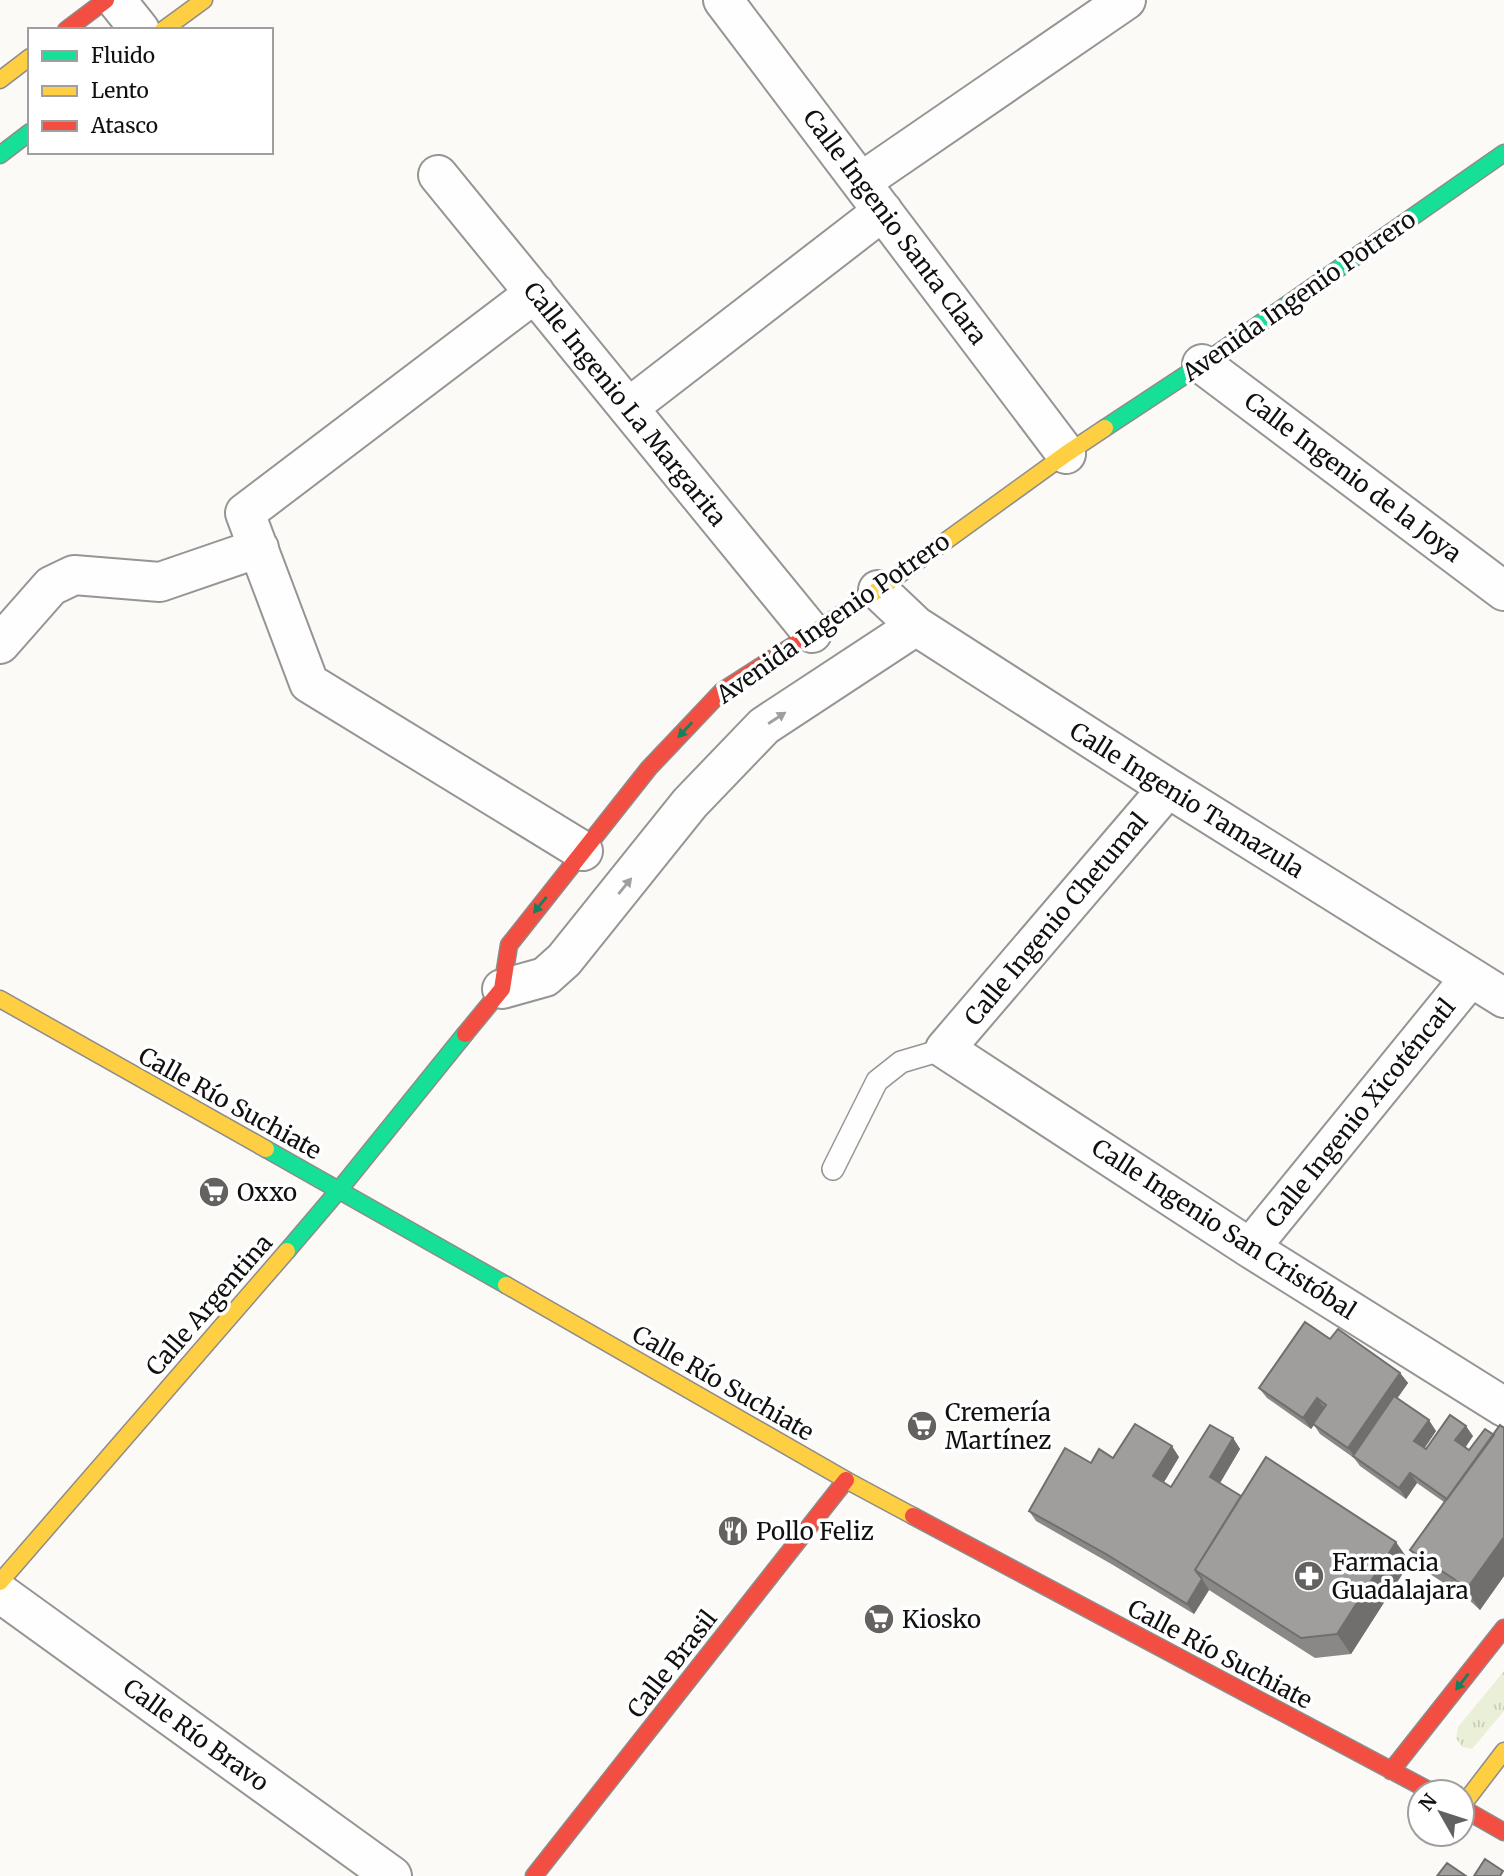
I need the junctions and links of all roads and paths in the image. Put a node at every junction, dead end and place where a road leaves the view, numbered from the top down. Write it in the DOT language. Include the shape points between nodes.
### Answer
graph roads {
  1 [pos="106,0"];
  2 [pos="116,0"];
  3 [pos="204,0"];
  4 [pos="723,0"];
  5 [pos="1122,1"];
  6 [pos="69,28"];
  7 [pos="138,28"];
  8 [pos="166,28"];
  9 [pos="28,59"];
  10 [pos="0,80"];
  11 [pos="28,134"];
  12 [pos="1504,153"];
  13 [pos="0,155"];
  14 [pos="438,175"];
  15 [pos="872,197"];
  16 [pos="534,293"];
  17 [pos="1202,364"];
  18 [pos="628,408"];
  19 [pos="1066,454"];
  20 [pos="259,548"];
  21 [pos="878,590"];
  22 [pos="1504,591"];
  23 [pos="916,626"];
  24 [pos="812,633"];
  25 [pos="0,644"];
  26 [pos="1168,788"];
  27 [pos="583,852"];
  28 [pos="1470,978"];
  29 [pos="502,989"];
  30 [pos="1504,998"];
  31 [pos="0,999"];
  32 [pos="945,1049"];
  33 [pos="833,1169"];
  34 [pos="339,1190"];
  35 [pos="1250,1248"];
  36 [pos="1504,1407"];
  37 [pos="846,1480"];
  38 [pos="0,1582"];
  39 [pos="0,1593"];
  40 [pos="1504,1628"];
  41 [pos="1504,1751"];
  42 [pos="1391,1771"];
  43 [pos="1406,1779"];
  44 [pos="1476,1788"];
  45 [pos="1476,1815"];
  46 [pos="1504,1832"];
  47 [pos="392,1876"];
  48 [pos="534,1876"];
  1 -- 6 [label="main road"];
  2 -- 7 [label="street"];
  3 -- 8 [label="main road"];
  4 -- 15 [label="street, Calle Ingenio Santa Clara"];
  5 -- 15 [label="street"];
  9 -- 10 [label="main road"];
  11 -- 13 [label="main road"];
  12 -- 17 [label="main road, Avenida Ingenio Potrero"];
  14 -- 16 [label="street, Calle Ingenio La Margarita"];
  15 -- 18 [label="street"];
  15 -- 19 [label="street, Calle Ingenio Santa Clara"];
  16 -- 18 [label="street, Calle Ingenio La Margarita"];
  16 -- 20 [label="street" via="245,513"];
  17 -- 19 [label="main road, Avenida Ingenio Potrero"];
  17 -- 22 [label="street, Calle Ingenio de la Joya"];
  18 -- 24 [label="street, Calle Ingenio La Margarita"];
  19 -- 21 [label="main road, Avenida Ingenio Potrero"];
  20 -- 25 [label="street" via="160,582 74,575 51,586"];
  20 -- 27 [label="street" via="309,683"];
  21 -- 23 [label="street, Calle Ingenio Tamazula"];
  21 -- 24 [label="main road, Avenida Ingenio Potrero"];
  23 -- 26 [label="street, Calle Ingenio Tamazula"];
  29 -- 23 [label="street, Avenida Ingenio Potrero, one-way" via="545,976 564,960 690,803 764,726"];
  24 -- 27 [label="main road, Avenida Ingenio Potrero, one-way" via="722,691 649,768"];
  26 -- 28 [label="street, Calle Ingenio Tamazula"];
  26 -- 32 [label="street, Calle Ingenio Chetumal"];
  27 -- 29 [label="main road, Avenida Ingenio Potrero, one-way" via="509,945"];
  28 -- 30 [label="street, Calle Ingenio Tamazula"];
  28 -- 35 [label="street, Calle Ingenio Xicoténcatl"];
  29 -- 34 [label="main road, Calle Argentina"];
  31 -- 34 [label="main road, Calle Río Suchiate"];
  32 -- 33 [label="lane" via="901,1062 877,1081"];
  32 -- 35 [label="street, Calle Ingenio San Cristóbal"];
  34 -- 37 [label="main road, Calle Río Suchiate"];
  34 -- 38 [label="main road, Calle Argentina"];
  35 -- 36 [label="street, Calle Ingenio San Cristóbal"];
  37 -- 42 [label="main road, Calle Río Suchiate"];
  37 -- 48 [label="main road, Calle Brasil"];
  39 -- 47 [label="street, Calle Río Bravo"];
  40 -- 42 [label="main road, one-way"];
  41 -- 44 [label="main road"];
  42 -- 43 [label="main road, Calle Río Suchiate"];
  45 -- 46 [label="main road"];
}
